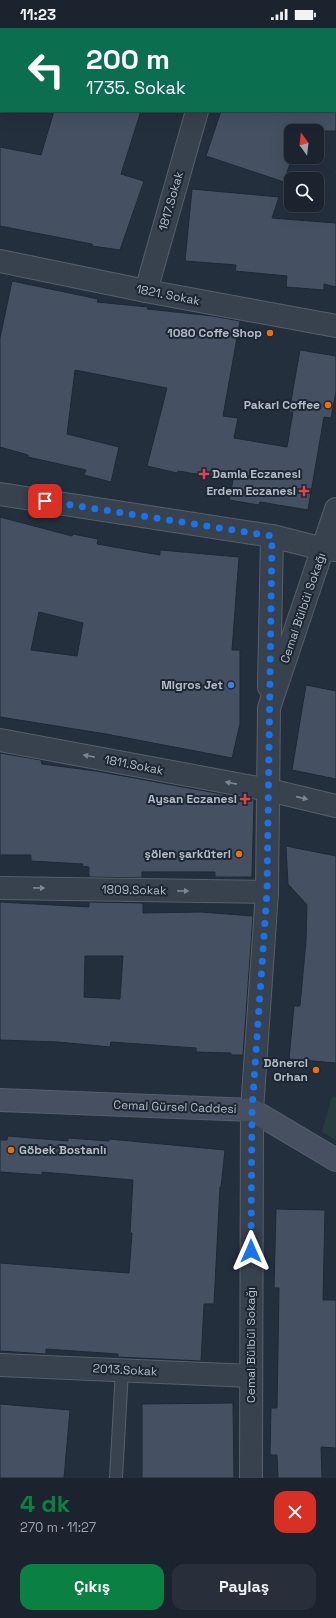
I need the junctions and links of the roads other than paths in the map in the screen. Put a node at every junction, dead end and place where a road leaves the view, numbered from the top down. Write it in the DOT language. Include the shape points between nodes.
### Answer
graph roads {
  1 [pos="196,112"];
  2 [pos="0,262"];
  3 [pos="146,291"];
  4 [pos="336,326"];
  5 [pos="0,494"];
  6 [pos="336,509"];
  7 [pos="272,536"];
  8 [pos="330,550"];
  9 [pos="269,708"];
  10 [pos="0,740"];
  11 [pos="269,790"];
  12 [pos="336,806"];
  13 [pos="0,888"];
  14 [pos="267,892"];
  15 [pos="0,1100"];
  16 [pos="252,1110"];
  17 [pos="336,1160"];
  18 [pos="0,1365"];
  19 [pos="122,1370"];
  20 [pos="251,1376"];
  21 [pos="116,1478"];
  22 [pos="251,1478"];
  1 -- 3 [label="street, 1817.Sokak"];
  2 -- 3 [label="street, 1821. Sokak"];
  3 -- 4 [label="street, 1821. Sokak"];
  5 -- 7 [label="street"];
  6 -- 8 [label="street, Cemal Bülbül Sokağı"];
  7 -- 8 [label="street"];
  7 -- 9 [label="street, Cemal Bülbül Sokağı"];
  8 -- 9 [label="street, Cemal Bülbül Sokağı"];
  9 -- 11 [label="street, Cemal Bülbül Sokağı"];
  11 -- 10 [label="street, 1811.Sokak, one-way"];
  11 -- 12 [label="street, 1811.Sokak, one-way"];
  11 -- 14 [label="street, Cemal Bülbül Sokağı"];
  13 -- 14 [label="street, 1809.Sokak, one-way"];
  14 -- 16 [label="street, Cemal Bülbül Sokağı"];
  15 -- 16 [label="street, Cemal Gürsel Caddesi"];
  16 -- 17 [label="street, Cemal Gürsel Caddesi"];
  16 -- 20 [label="street, Cemal Bülbül Sokağı"];
  18 -- 19 [label="street, 2013.Sokak"];
  19 -- 20 [label="street, 2013.Sokak"];
  19 -- 21 [label="lane"];
  20 -- 22 [label="street, Cemal Bülbül Sokağı"];
}
